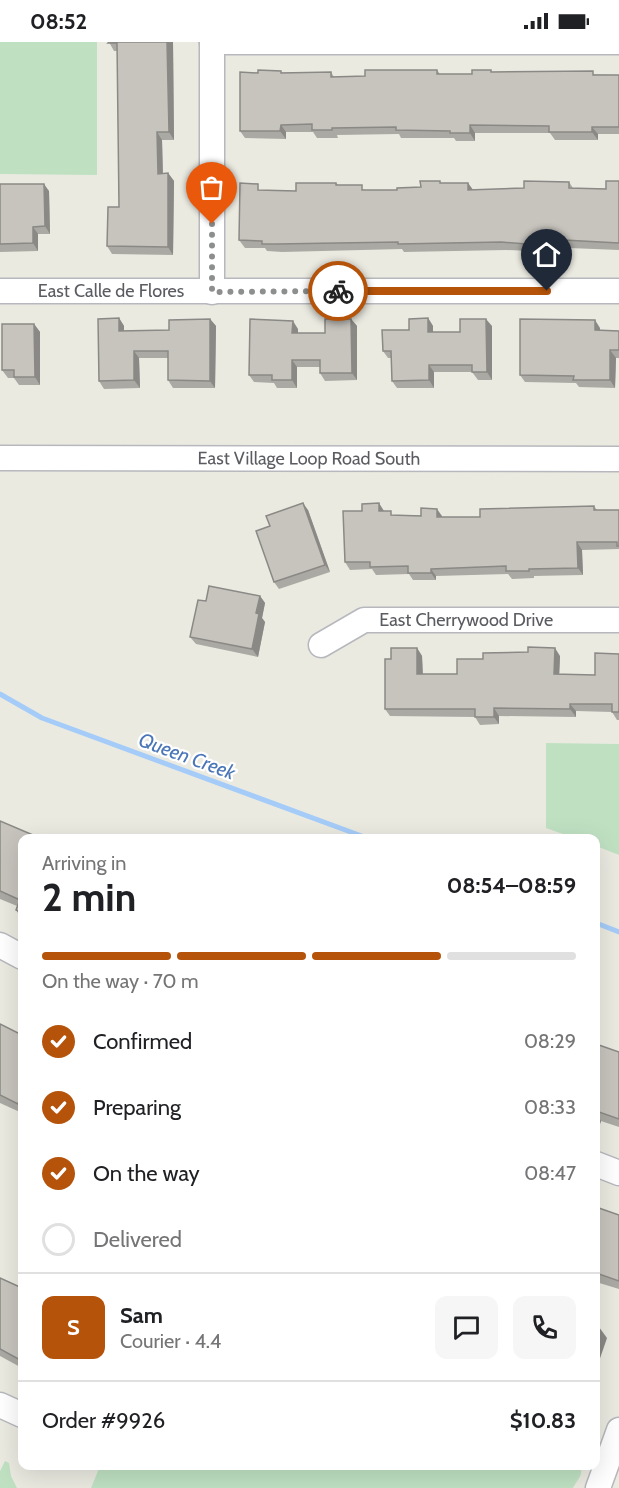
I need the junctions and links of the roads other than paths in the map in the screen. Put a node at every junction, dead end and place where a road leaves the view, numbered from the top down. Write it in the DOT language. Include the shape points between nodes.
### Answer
graph roads {
  1 [pos="212,42"];
  2 [pos="466,42"];
  3 [pos="619,42"];
  4 [pos="0,291"];
  5 [pos="619,291"];
  6 [pos="212,292"];
  7 [pos="0,458"];
  8 [pos="619,459"];
  9 [pos="619,620"];
  10 [pos="321,645"];
  11 [pos="0,945"];
  12 [pos="18,955"];
  13 [pos="600,1166"];
  14 [pos="619,1173"];
  15 [pos="0,1405"];
  16 [pos="18,1413"];
  17 [pos="611,1445"];
  18 [pos="598,1488"];
  1 -- 2 [label="street"];
  1 -- 6 [label="street"];
  2 -- 3 [label="street"];
  4 -- 6 [label="street, East Calle de Flores"];
  5 -- 6 [label="street, East Calle de Flores"];
  7 -- 8 [label="street, East Village Loop Road South"];
  9 -- 10 [label="street, East Cherrywood Drive" via="364,620"];
  11 -- 12 [label="street"];
  13 -- 14 [label="street"];
  15 -- 16 [label="street"];
  17 -- 18 [label="street"];
}
